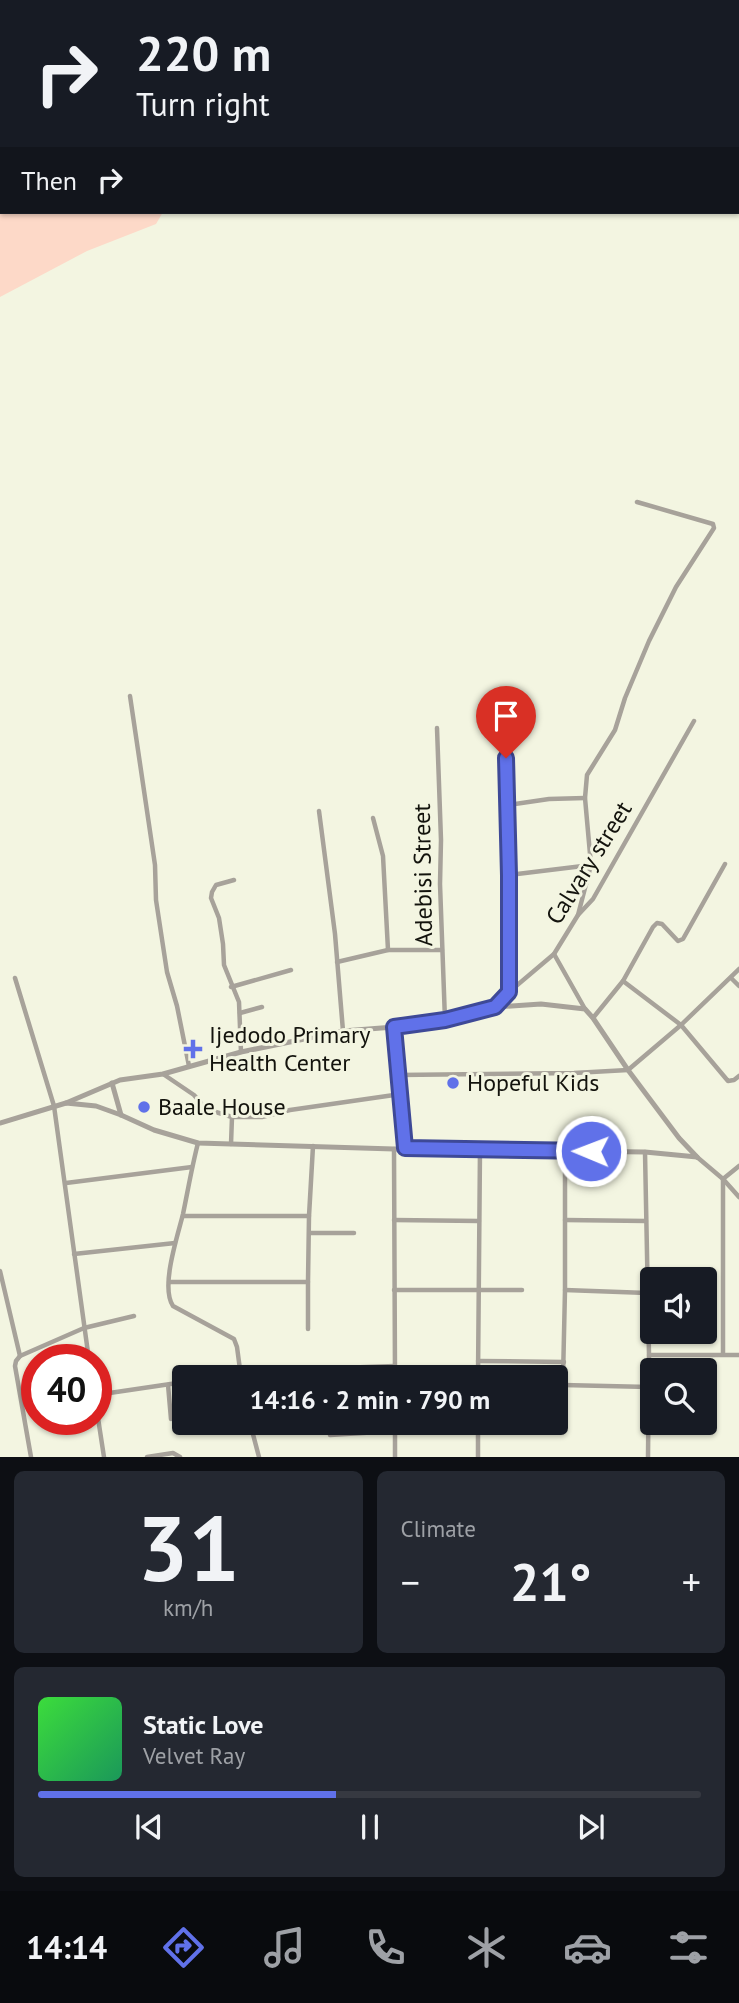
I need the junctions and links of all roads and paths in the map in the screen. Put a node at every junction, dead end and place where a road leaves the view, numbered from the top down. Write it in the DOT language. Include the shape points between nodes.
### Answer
graph roads {
  1 [pos="637,502"];
  2 [pos="130,696"];
  3 [pos="503,711"];
  4 [pos="694,721"];
  5 [pos="437,728"];
  6 [pos="584,798"];
  7 [pos="508,805"];
  8 [pos="319,811"];
  9 [pos="373,818"];
  10 [pos="725,864"];
  11 [pos="591,865"];
  12 [pos="509,875"];
  13 [pos="234,880"];
  14 [pos="578,915"];
  15 [pos="388,950"];
  16 [pos="442,950"];
  17 [pos="554,954"];
  18 [pos="337,961"];
  19 [pos="739,969"];
  20 [pos="291,970"];
  21 [pos="15,978"];
  22 [pos="731,978"];
  23 [pos="623,981"];
  24 [pos="739,986"];
  25 [pos="231,987"];
  26 [pos="509,992"];
  27 [pos="261,1007"];
  28 [pos="495,1007"];
  29 [pos="585,1009"];
  30 [pos="240,1013"];
  31 [pos="593,1018"];
  32 [pos="445,1020"];
  33 [pos="681,1025"];
  34 [pos="394,1027"];
  35 [pos="343,1031"];
  36 [pos="241,1052"];
  37 [pos="189,1066"];
  38 [pos="628,1069"];
  39 [pos="163,1074"];
  40 [pos="398,1075"];
  41 [pos="739,1076"];
  42 [pos="112,1083"];
  43 [pos="401,1094"];
  44 [pos="66,1103"];
  45 [pos="54,1106"];
  46 [pos="121,1115"];
  47 [pos="232,1117"];
  48 [pos="0,1123"];
  49 [pos="198,1143"];
  50 [pos="231,1144"];
  51 [pos="313,1145"];
  52 [pos="405,1148"];
  53 [pos="394,1149"];
  54 [pos="481,1149"];
  55 [pos="565,1150"];
  56 [pos="645,1152"];
  57 [pos="697,1157"];
  58 [pos="739,1166"];
  59 [pos="192,1167"];
  60 [pos="723,1179"];
  61 [pos="66,1182"];
  62 [pos="739,1197"];
  63 [pos="183,1216"];
  64 [pos="309,1216"];
  65 [pos="394,1220"];
  66 [pos="565,1220"];
  67 [pos="479,1221"];
  68 [pos="646,1221"];
  69 [pos="310,1233"];
  70 [pos="354,1233"];
  71 [pos="175,1243"];
  72 [pos="74,1254"];
  73 [pos="647,1267"];
  74 [pos="0,1271"];
  75 [pos="169,1282"];
  76 [pos="308,1282"];
  77 [pos="394,1290"];
  78 [pos="522,1290"];
  79 [pos="565,1290"];
  80 [pos="478,1291"];
  81 [pos="640,1293"];
  82 [pos="134,1316"];
  83 [pos="85,1328"];
  84 [pos="308,1329"];
  85 [pos="87,1344"];
  86 [pos="649,1344"];
  87 [pos="723,1354"];
  88 [pos="649,1355"];
  89 [pos="20,1356"];
  90 [pos="739,1356"];
  91 [pos="478,1361"];
  92 [pos="564,1362"];
  93 [pos="240,1365"];
  94 [pos="396,1365"];
  95 [pos="478,1365"];
  96 [pos="564,1365"];
  97 [pos="172,1384"];
  98 [pos="168,1385"];
  99 [pos="568,1385"];
  100 [pos="640,1387"];
  101 [pos="112,1393"];
  102 [pos="171,1419"];
  103 [pos="101,1435"];
  104 [pos="253,1435"];
  105 [pos="395,1435"];
  106 [pos="478,1435"];
  107 [pos="648,1435"];
  108 [pos="31,1457"];
  109 [pos="104,1457"];
  110 [pos="147,1457"];
  111 [pos="180,1457"];
  112 [pos="259,1457"];
  113 [pos="395,1457"];
  114 [pos="478,1457"];
  115 [pos="648,1457"];
  1 -- 6 [label="street" via="714,528 676,587 649,641 615,730 587,775"];
  2 -- 37 [label="street" via="167,972"];
  3 -- 7 [label="street"];
  4 -- 14 [label="street, Calvary street" via="593,899"];
  5 -- 16 [label="street, Adebisi Street"];
  6 -- 7 [label="street"];
  6 -- 11 [label="street"];
  7 -- 12 [label="street"];
  8 -- 18 [label="street"];
  9 -- 15 [label="street" via="383,856"];
  10 -- 23 [label="street" via="682,939 678,941 657,923"];
  11 -- 12 [label="street"];
  11 -- 14 [label="street"];
  12 -- 26 [label="street"];
  13 -- 25 [label="street" via="216,885 211,898"];
  14 -- 17 [label="street, Calvary street"];
  15 -- 16 [label="street"];
  15 -- 18 [label="street"];
  16 -- 32 [label="street, Adebisi Street"];
  17 -- 26 [label="street, Calvary street"];
  17 -- 29 [label="street"];
  18 -- 35 [label="street"];
  19 -- 22 [label="street"];
  20 -- 25 [label="street"];
  21 -- 45 [label="street"];
  22 -- 24 [label="street"];
  22 -- 33 [label="street"];
  23 -- 31 [label="street"];
  23 -- 33 [label="street"];
  25 -- 30 [label="street"];
  26 -- 28 [label="street, Calvary street"];
  27 -- 30 [label="street"];
  28 -- 29 [label="street" via="541,1004"];
  28 -- 32 [label="street"];
  29 -- 31 [label="street"];
  30 -- 36 [label="street"];
  31 -- 38 [label="street"];
  32 -- 34 [label="street"];
  33 -- 38 [label="street"];
  33 -- 41 [label="street" via="728,1081"];
  34 -- 35 [label="street"];
  34 -- 40 [label="street"];
  35 -- 36 [label="street"];
  36 -- 37 [label="street"];
  37 -- 39 [label="street"];
  38 -- 40 [label="street"];
  38 -- 57 [label="street"];
  39 -- 42 [label="street"];
  39 -- 47 [label="street" via="194,1095 206,1110"];
  40 -- 43 [label="street"];
  42 -- 44 [label="street"];
  42 -- 46 [label="street"];
  43 -- 47 [label="street" via="262,1117"];
  43 -- 52 [label="street"];
  44 -- 45 [label="street"];
  44 -- 46 [label="street"];
  45 -- 48 [label="street"];
  45 -- 61 [label="street"];
  46 -- 49 [label="street"];
  47 -- 50 [label="street"];
  49 -- 50 [label="street"];
  49 -- 59 [label="street"];
  50 -- 51 [label="street"];
  51 -- 53 [label="street"];
  51 -- 64 [label="street"];
  52 -- 53 [label="street"];
  52 -- 54 [label="street"];
  53 -- 65 [label="street"];
  54 -- 55 [label="street"];
  54 -- 67 [label="street"];
  55 -- 56 [label="street"];
  55 -- 66 [label="street"];
  56 -- 57 [label="street"];
  56 -- 68 [label="street"];
  57 -- 60 [label="street"];
  58 -- 60 [label="street"];
  59 -- 61 [label="street"];
  59 -- 63 [label="street"];
  60 -- 62 [label="street"];
  60 -- 87 [label="street"];
  61 -- 72 [label="street"];
  63 -- 64 [label="street"];
  63 -- 71 [label="street"];
  64 -- 69 [label="street"];
  65 -- 67 [label="street"];
  65 -- 77 [label="street"];
  66 -- 68 [label="street"];
  66 -- 79 [label="street"];
  67 -- 80 [label="street"];
  68 -- 73 [label="street"];
  69 -- 70 [label="street"];
  69 -- 76 [label="street"];
  71 -- 72 [label="street"];
  71 -- 75 [label="street"];
  72 -- 83 [label="street"];
  74 -- 89 [label="street"];
  75 -- 76 [label="street"];
  75 -- 93 [label="street" via="173,1306 234,1339"];
  76 -- 84 [label="street"];
  77 -- 80 [label="street"];
  77 -- 94 [label="street"];
  78 -- 80 [label="street"];
  79 -- 81 [label="street"];
  79 -- 92 [label="street"];
  80 -- 91 [label="street"];
  82 -- 83 [label="street"];
  83 -- 85 [label="street"];
  83 -- 89 [label="street"];
  86 -- 88 [label="street"];
  87 -- 88 [label="street"];
  87 -- 90 [label="street"];
  89 -- 108 [label="street" via="15,1366"];
  91 -- 92 [label="street"];
  91 -- 95 [label="street"];
  92 -- 96 [label="street"];
  97 -- 98 [label="street"];
  98 -- 101 [label="street"];
  98 -- 102 [label="street"];
  99 -- 100 [label="street"];
  103 -- 109 [label="street"];
  104 -- 112 [label="street"];
  105 -- 113 [label="street"];
  106 -- 114 [label="street"];
  107 -- 115 [label="street"];
  110 -- 111 [label="street" via="173,1453"];
}
